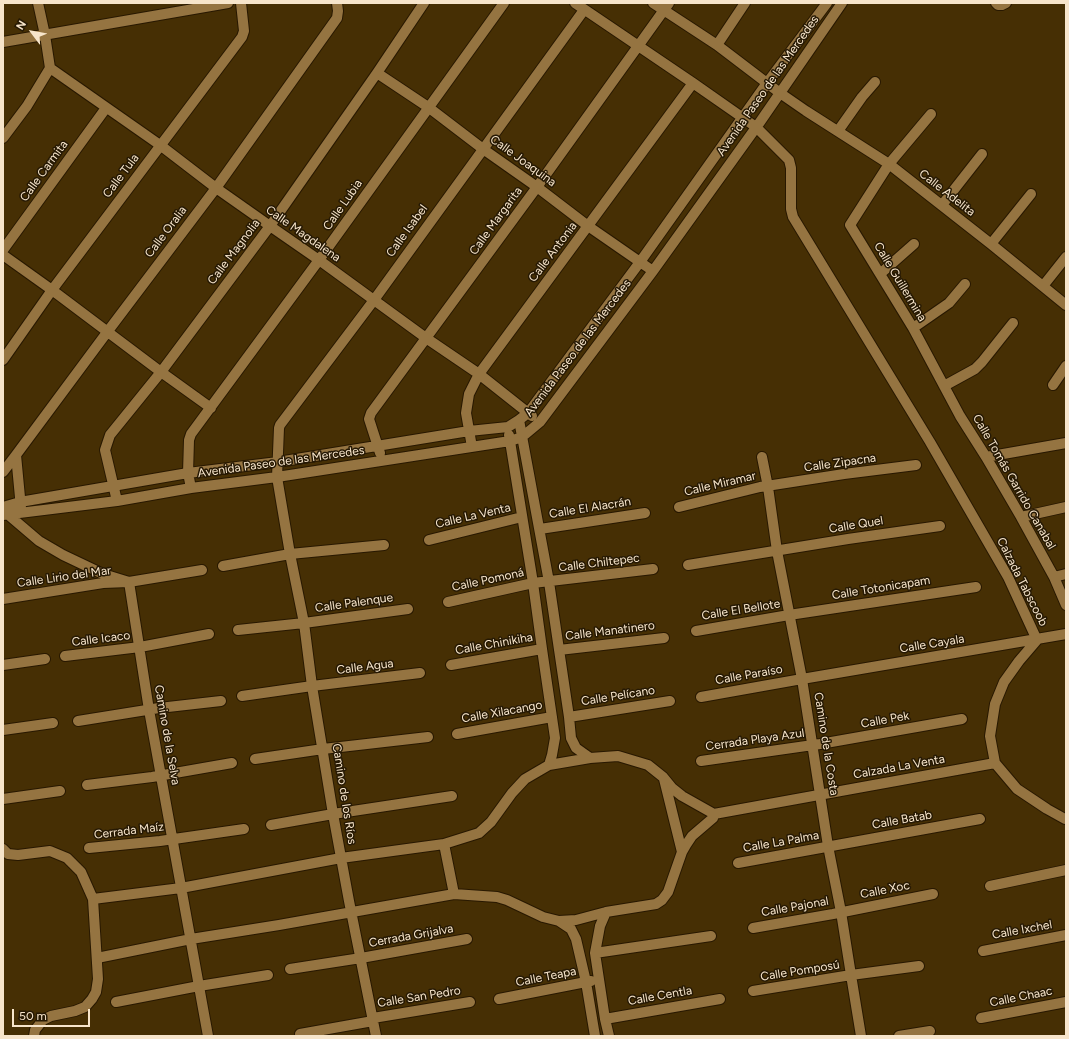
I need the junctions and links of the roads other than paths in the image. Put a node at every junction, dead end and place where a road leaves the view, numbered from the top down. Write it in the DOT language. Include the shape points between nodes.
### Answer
graph roads {
  1 [pos="38,3"];
  2 [pos="228,3"];
  3 [pos="241,3"];
  4 [pos="337,3"];
  5 [pos="424,3"];
  6 [pos="504,3"];
  7 [pos="575,3"];
  8 [pos="653,3"];
  9 [pos="745,3"];
  10 [pos="827,3"];
  11 [pos="842,3"];
  12 [pos="667,6"];
  13 [pos="584,10"];
  14 [pos="45,35"];
  15 [pos="3,42"];
  16 [pos="639,46"];
  17 [pos="717,46"];
  18 [pos="50,68"];
  19 [pos="378,74"];
  20 [pos="876,82"];
  21 [pos="693,83"];
  22 [pos="767,83"];
  23 [pos="780,92"];
  24 [pos="428,107"];
  25 [pos="106,108"];
  26 [pos="931,114"];
  27 [pos="743,118"];
  28 [pos="756,127"];
  29 [pos="838,131"];
  30 [pos="3,138"];
  31 [pos="160,145"];
  32 [pos="483,149"];
  33 [pos="982,154"];
  34 [pos="889,164"];
  35 [pos="537,187"];
  36 [pos="216,188"];
  37 [pos="1031,194"];
  38 [pos="942,205"];
  39 [pos="270,226"];
  40 [pos="588,226"];
  41 [pos="914,244"];
  42 [pos="991,244"];
  43 [pos="3,250"];
  44 [pos="3,255"];
  45 [pos="1066,257"];
  46 [pos="319,260"];
  47 [pos="640,262"];
  48 [pos="653,271"];
  49 [pos="880,274"];
  50 [pos="965,284"];
  51 [pos="1043,286"];
  52 [pos="52,290"];
  53 [pos="374,300"];
  54 [pos="1066,305"];
  55 [pos="1013,323"];
  56 [pos="913,328"];
  57 [pos="108,331"];
  58 [pos="426,338"];
  59 [pos="3,360"];
  60 [pos="1066,366"];
  61 [pos="161,372"];
  62 [pos="479,374"];
  63 [pos="1053,385"];
  64 [pos="944,386"];
  65 [pos="211,408"];
  66 [pos="528,413"];
  67 [pos="960,416"];
  68 [pos="519,420"];
  69 [pos="540,422"];
  70 [pos="508,427"];
  71 [pos="469,431"];
  72 [pos="522,437"];
  73 [pos="510,441"];
  74 [pos="1066,443"];
  75 [pos="378,446"];
  76 [pos="472,446"];
  77 [pos="16,455"];
  78 [pos="762,457"];
  79 [pos="986,457"];
  80 [pos="383,460"];
  81 [pos="278,462"];
  82 [pos="916,465"];
  83 [pos="3,472"];
  84 [pos="188,473"];
  85 [pos="278,477"];
  86 [pos="114,486"];
  87 [pos="768,486"];
  88 [pos="191,488"];
  89 [pos="117,501"];
  90 [pos="21,507"];
  91 [pos="679,507"];
  92 [pos="1066,507"];
  93 [pos="4,512"];
  94 [pos="645,513"];
  95 [pos="522,517"];
  96 [pos="1021,517"];
  97 [pos="940,526"];
  98 [pos="540,529"];
  99 [pos="429,540"];
  100 [pos="384,545"];
  101 [pos="777,551"];
  102 [pos="290,554"];
  103 [pos="688,565"];
  104 [pos="223,566"];
  105 [pos="653,569"];
  106 [pos="202,570"];
  107 [pos="1066,574"];
  108 [pos="1054,577"];
  109 [pos="128,582"];
  110 [pos="549,582"];
  111 [pos="533,584"];
  112 [pos="976,587"];
  113 [pos="3,599"];
  114 [pos="448,602"];
  115 [pos="1066,605"];
  116 [pos="408,609"];
  117 [pos="789,615"];
  118 [pos="304,623"];
  119 [pos="238,630"];
  120 [pos="696,631"];
  121 [pos="209,634"];
  122 [pos="1066,634"];
  123 [pos="664,638"];
  124 [pos="1037,640"];
  125 [pos="140,647"];
  126 [pos="542,649"];
  127 [pos="559,650"];
  128 [pos="65,656"];
  129 [pos="45,659"];
  130 [pos="3,665"];
  131 [pos="450,665"];
  132 [pos="420,673"];
  133 [pos="802,679"];
  134 [pos="312,686"];
  135 [pos="242,696"];
  136 [pos="700,697"];
  137 [pos="221,701"];
  138 [pos="670,701"];
  139 [pos="149,710"];
  140 [pos="552,717"];
  141 [pos="569,717"];
  142 [pos="962,719"];
  143 [pos="78,721"];
  144 [pos="53,723"];
  145 [pos="3,730"];
  146 [pos="456,734"];
  147 [pos="428,736"];
  148 [pos="812,745"];
  149 [pos="323,750"];
  150 [pos="590,758"];
  151 [pos="255,759"];
  152 [pos="702,761"];
  153 [pos="232,763"];
  154 [pos="994,763"];
  155 [pos="549,764"];
  156 [pos="161,775"];
  157 [pos="663,777"];
  158 [pos="87,785"];
  159 [pos="60,791"];
  160 [pos="821,794"];
  161 [pos="452,796"];
  162 [pos="3,799"];
  163 [pos="333,814"];
  164 [pos="714,814"];
  165 [pos="980,819"];
  166 [pos="1066,819"];
  167 [pos="1066,822"];
  168 [pos="271,825"];
  169 [pos="244,830"];
  170 [pos="172,839"];
  171 [pos="444,844"];
  172 [pos="828,846"];
  173 [pos="89,848"];
  174 [pos="3,849"];
  175 [pos="682,852"];
  176 [pos="341,858"];
  177 [pos="738,863"];
  178 [pos="1066,870"];
  179 [pos="990,886"];
  180 [pos="181,888"];
  181 [pos="454,894"];
  182 [pos="933,894"];
  183 [pos="93,899"];
  184 [pos="351,912"];
  185 [pos="606,912"];
  186 [pos="842,912"];
  187 [pos="559,921"];
  188 [pos="753,928"];
  189 [pos="1066,935"];
  190 [pos="711,936"];
  191 [pos="191,939"];
  192 [pos="467,939"];
  193 [pos="983,950"];
  194 [pos="595,953"];
  195 [pos="97,958"];
  196 [pos="361,958"];
  197 [pos="919,966"];
  198 [pos="290,969"];
  199 [pos="268,975"];
  200 [pos="851,975"];
  201 [pos="599,980"];
  202 [pos="586,982"];
  203 [pos="199,986"];
  204 [pos="753,991"];
  205 [pos="499,999"];
  206 [pos="720,999"];
  207 [pos="116,1002"];
  208 [pos="470,1002"];
  209 [pos="1066,1002"];
  210 [pos="981,1018"];
  211 [pos="373,1019"];
  212 [pos="605,1019"];
  213 [pos="930,1031"];
  214 [pos="300,1034"];
  215 [pos="34,1036"];
  216 [pos="208,1036"];
  217 [pos="376,1036"];
  218 [pos="595,1036"];
  219 [pos="609,1036"];
  220 [pos="861,1036"];
  221 [pos="900,1036"];
  1 -- 14 [label="street"];
  2 -- 14 [label="street"];
  3 -- 31 [label="street, Calle Tula" via="244,31 242,38"];
  4 -- 36 [label="street, Calle Oralia" via="337,18"];
  5 -- 19 [label="street, Calle Magnolia"];
  6 -- 24 [label="street, Calle Lubia"];
  7 -- 13 [label="street"];
  8 -- 12 [label="street"];
  9 -- 17 [label="street"];
  10 -- 22 [label="street, Avenida Paseo de las Mercedes"];
  11 -- 23 [label="street, Avenida Paseo de las Mercedes"];
  12 -- 16 [label="street, Calle Margarita"];
  12 -- 17 [label="street"];
  13 -- 16 [label="street"];
  13 -- 32 [label="street, Calle Isabel"];
  14 -- 15 [label="street"];
  14 -- 18 [label="street"];
  16 -- 21 [label="street"];
  16 -- 35 [label="street, Calle Margarita"];
  17 -- 22 [label="street"];
  18 -- 25 [label="street, Calle Magdalena"];
  18 -- 30 [label="street" via="27,106"];
  19 -- 24 [label="street, Calle Joaquina"];
  19 -- 39 [label="street, Calle Magnolia"];
  20 -- 29 [label="street"];
  21 -- 27 [label="street"];
  21 -- 40 [label="street, Calle Antonia"];
  22 -- 23 [label="street"];
  22 -- 27 [label="street, Avenida Paseo de las Mercedes"];
  23 -- 28 [label="street, Avenida Paseo de las Mercedes"];
  23 -- 29 [label="street, Calle Adelita"];
  24 -- 32 [label="street, Calle Joaquina"];
  24 -- 46 [label="street, Calle Lubia"];
  25 -- 31 [label="street, Calle Magdalena"];
  25 -- 43 [label="street, Calle Carmita"];
  26 -- 34 [label="street"];
  27 -- 28 [label="street"];
  27 -- 47 [label="street, Avenida Paseo de las Mercedes"];
  28 -- 48 [label="street, Avenida Paseo de las Mercedes"];
  28 -- 124 [label="street, Calzada Tabscoob" via="789,160 793,217 930,442 1008,577"];
  29 -- 34 [label="street, Calle Adelita"];
  31 -- 36 [label="street, Calle Magdalena"];
  31 -- 52 [label="street, Calle Tula"];
  32 -- 35 [label="street, Calle Joaquina"];
  32 -- 53 [label="street, Calle Isabel"];
  33 -- 38 [label="street"];
  34 -- 38 [label="street, Calle Adelita"];
  34 -- 49 [label="street, Calle Guillermina" via="850,225"];
  35 -- 40 [label="street, Calle Joaquina"];
  35 -- 58 [label="street, Calle Margarita"];
  36 -- 39 [label="street, Calle Magdalena"];
  36 -- 57 [label="street, Calle Oralia"];
  37 -- 42 [label="street"];
  38 -- 42 [label="street, Calle Adelita"];
  39 -- 46 [label="street, Calle Magdalena"];
  39 -- 61 [label="street, Calle Magnolia"];
  40 -- 47 [label="street, Calle Joaquina"];
  40 -- 62 [label="street, Calle Antonia"];
  41 -- 49 [label="street"];
  42 -- 51 [label="street, Calle Adelita"];
  44 -- 52 [label="street"];
  45 -- 51 [label="street"];
  46 -- 53 [label="street, Calle Magdalena"];
  46 -- 65 [label="street, Calle Lubia"];
  47 -- 48 [label="street, Calle Joaquina"];
  47 -- 66 [label="street, Avenida Paseo de las Mercedes"];
  48 -- 69 [label="street, Avenida Paseo de las Mercedes"];
  49 -- 56 [label="street, Calle Guillermina"];
  50 -- 56 [label="street" via="949,303"];
  51 -- 54 [label="street, Calle Adelita"];
  52 -- 57 [label="street"];
  52 -- 59 [label="street, Calle Tula"];
  53 -- 58 [label="street, Calle Magdalena"];
  53 -- 81 [label="street, Calle Isabel" via="280,425"];
  55 -- 64 [label="street" via="982,362"];
  56 -- 64 [label="street, Calle Guillermina"];
  57 -- 61 [label="street"];
  57 -- 77 [label="street, Calle Oralia"];
  58 -- 62 [label="street, Calle Magdalena"];
  58 -- 75 [label="street, Calle Margarita" via="371,413 370,419"];
  60 -- 63 [label="street"];
  61 -- 65 [label="street"];
  61 -- 86 [label="street, Calle Magnolia" via="110,435 106,450"];
  62 -- 66 [label="street, Calle Magdalena"];
  62 -- 71 [label="street, Calle Antonia" via="469,394 466,413"];
  64 -- 67 [label="street, Calle Guillermina"];
  65 -- 84 [label="street, Calle Lubia" via="191,434"];
  66 -- 68 [label="street, Avenida Paseo de las Mercedes"];
  66 -- 69 [label="street, Calle Magdalena"];
  67 -- 79 [label="street, Calle Tomás Garrido Canabal"];
  68 -- 70 [label="street, Avenida Paseo de las Mercedes"];
  68 -- 72 [label="street"];
  69 -- 72 [label="street, Avenida Paseo de las Mercedes"];
  70 -- 71 [label="street, Avenida Paseo de las Mercedes"];
  70 -- 73 [label="street"];
  71 -- 75 [label="street, Avenida Paseo de las Mercedes"];
  71 -- 76 [label="street, Calle Antonia"];
  72 -- 73 [label="street, Avenida Paseo de las Mercedes"];
  72 -- 98 [label="street"];
  73 -- 76 [label="street, Avenida Paseo de las Mercedes"];
  73 -- 95 [label="street"];
  74 -- 79 [label="street"];
  75 -- 80 [label="street, Calle Margarita"];
  75 -- 81 [label="street, Avenida Paseo de las Mercedes"];
  76 -- 80 [label="street, Avenida Paseo de las Mercedes"];
  77 -- 83 [label="street, Calle Oralia"];
  77 -- 90 [label="street"];
  78 -- 87 [label="street, Camino de la Costa"];
  79 -- 96 [label="street, Calle Tomás Garrido Canabal"];
  80 -- 85 [label="street, Avenida Paseo de las Mercedes"];
  81 -- 84 [label="street, Avenida Paseo de las Mercedes"];
  81 -- 85 [label="street, Calle Isabel"];
  82 -- 87 [label="street, Calle Zipacna"];
  84 -- 86 [label="street, Avenida Paseo de las Mercedes"];
  84 -- 88 [label="street, Calle Lubia"];
  85 -- 88 [label="street, Avenida Paseo de las Mercedes"];
  85 -- 102 [label="street, Calle Isabel"];
  86 -- 89 [label="street, Calle Magnolia"];
  86 -- 90 [label="street, Avenida Paseo de las Mercedes"];
  87 -- 91 [label="street, Calle Miramar"];
  87 -- 101 [label="street, Camino de la Costa"];
  88 -- 89 [label="street, Avenida Paseo de las Mercedes"];
  89 -- 90 [label="street, Avenida Paseo de las Mercedes"];
  90 -- 93 [label="street, Avenida Paseo de las Mercedes"];
  92 -- 96 [label="street"];
  93 -- 109 [label="street" via="39,541 63,556"];
  94 -- 98 [label="street, Calle El Alacrán"];
  95 -- 99 [label="street, Calle La Venta"];
  95 -- 111 [label="street"];
  96 -- 108 [label="street, Calle Tomás Garrido Canabal"];
  97 -- 101 [label="street, Calle Quel"];
  98 -- 110 [label="street"];
  100 -- 102 [label="street"];
  101 -- 103 [label="street, Calle Quel"];
  101 -- 117 [label="street, Camino de la Costa"];
  102 -- 104 [label="street"];
  102 -- 118 [label="street, Camino de los Ríos"];
  105 -- 110 [label="street, Calle Chiltepec"];
  106 -- 109 [label="street, Calle Lirio del Mar"];
  107 -- 108 [label="street"];
  108 -- 115 [label="street, Calle Tomás Garrido Canabal"];
  109 -- 113 [label="street, Calle Lirio del Mar"];
  109 -- 125 [label="street, Camino de la Selva"];
  110 -- 111 [label="street, Calle Chiltepec"];
  110 -- 127 [label="street"];
  111 -- 114 [label="street, Calle Pomoná"];
  111 -- 126 [label="street"];
  112 -- 117 [label="street, Calle Totonicapam"];
  116 -- 118 [label="street, Calle Palenque"];
  117 -- 120 [label="street, Calle El Bellote"];
  117 -- 133 [label="street, Camino de la Costa"];
  118 -- 119 [label="street, Calle Palenque"];
  118 -- 134 [label="street, Camino de los Ríos"];
  121 -- 125 [label="street, Calle Icaco"];
  122 -- 124 [label="street, Calle Cayala"];
  123 -- 127 [label="street, Calle Manatinero"];
  124 -- 133 [label="street, Calle Cayala"];
  124 -- 154 [label="street, Calzada Tabscoob" via="1004,682 995,704 990,736"];
  125 -- 128 [label="street, Calle Icaco"];
  125 -- 139 [label="street, Camino de la Selva"];
  126 -- 131 [label="street, Calle Chinikiha"];
  126 -- 140 [label="street"];
  127 -- 141 [label="street"];
  129 -- 130 [label="street"];
  132 -- 134 [label="street, Calle Agua"];
  133 -- 136 [label="street, Calle Paraíso"];
  133 -- 148 [label="street, Camino de la Costa"];
  134 -- 135 [label="street, Calle Agua"];
  134 -- 149 [label="street, Camino de los Ríos"];
  137 -- 139 [label="street"];
  138 -- 141 [label="street, Calle Pelícano"];
  139 -- 143 [label="street"];
  139 -- 156 [label="street, Camino de la Selva"];
  140 -- 146 [label="street, Calle Xilacango"];
  140 -- 155 [label="street" via="555,738"];
  141 -- 150 [label="street" via="571,738 576,748"];
  142 -- 148 [label="street, Calle Pek"];
  144 -- 145 [label="street"];
  147 -- 149 [label="street"];
  148 -- 152 [label="street, Cerrada Playa Azul"];
  148 -- 160 [label="street, Camino de la Costa"];
  149 -- 151 [label="street"];
  149 -- 163 [label="street, Camino de los Ríos"];
  150 -- 155 [label="street"];
  150 -- 157 [label="street" via="618,756 648,765"];
  153 -- 156 [label="street"];
  154 -- 160 [label="street, Calzada La Venta"];
  154 -- 166 [label="street" via="1017,789"];
  155 -- 171 [label="street" via="525,780 491,822 479,832"];
  156 -- 158 [label="street"];
  156 -- 170 [label="street, Camino de la Selva"];
  157 -- 164 [label="street" via="682,796"];
  157 -- 175 [label="street"];
  159 -- 162 [label="street"];
  160 -- 164 [label="street, Calzada La Venta"];
  160 -- 172 [label="street, Camino de la Costa"];
  161 -- 163 [label="street"];
  163 -- 168 [label="street"];
  163 -- 176 [label="street, Camino de los Ríos"];
  164 -- 175 [label="street" via="710,821 692,836"];
  165 -- 172 [label="street, Calle Batab"];
  166 -- 167 [label="street"];
  169 -- 170 [label="street, Cerrada Maíz"];
  170 -- 173 [label="street, Cerrada Maíz"];
  170 -- 180 [label="street, Camino de la Selva"];
  171 -- 176 [label="street"];
  171 -- 181 [label="street"];
  172 -- 177 [label="street, Calle La Palma"];
  172 -- 186 [label="street, Camino de la Costa"];
  174 -- 183 [label="street" via="8,854 18,855 50,851 67,858 81,872"];
  175 -- 185 [label="street" via="668,892 662,900 656,904"];
  176 -- 180 [label="street"];
  176 -- 184 [label="street, Camino de los Ríos"];
  178 -- 179 [label="street"];
  180 -- 183 [label="street"];
  180 -- 191 [label="street, Camino de la Selva"];
  181 -- 184 [label="street"];
  181 -- 187 [label="street" via="497,897 543,917"];
  182 -- 186 [label="street, Calle Xoc"];
  183 -- 195 [label="street"];
  184 -- 191 [label="street"];
  184 -- 196 [label="street, Camino de los Ríos"];
  185 -- 187 [label="street" via="576,920"];
  185 -- 194 [label="street" via="600,926"];
  186 -- 188 [label="street, Calle Pajonal"];
  186 -- 200 [label="street, Camino de la Costa"];
  187 -- 202 [label="street" via="572,929"];
  189 -- 193 [label="street, Calle Ixchel"];
  190 -- 194 [label="street"];
  191 -- 195 [label="street"];
  191 -- 203 [label="street, Camino de la Selva"];
  192 -- 196 [label="street, Cerrada Grijalva"];
  194 -- 201 [label="street"];
  195 -- 215 [label="street" via="98,979 92,999 85,1007 76,1011 43,1020 35,1030"];
  196 -- 198 [label="street, Cerrada Grijalva"];
  196 -- 211 [label="street, Camino de los Ríos"];
  197 -- 200 [label="street, Calle Pomposú"];
  199 -- 203 [label="street"];
  200 -- 204 [label="street, Calle Pomposú"];
  200 -- 220 [label="street, Camino de la Costa"];
  201 -- 202 [label="street, Calle Teapa"];
  201 -- 212 [label="street"];
  202 -- 205 [label="street, Calle Teapa"];
  202 -- 218 [label="street"];
  203 -- 207 [label="street"];
  203 -- 216 [label="street, Camino de la Selva"];
  206 -- 212 [label="street, Calle Centla"];
  208 -- 211 [label="street, Calle San Pedro"];
  209 -- 210 [label="street, Calle Chaac"];
  211 -- 214 [label="street, Calle San Pedro"];
  211 -- 217 [label="street, Camino de los Ríos"];
  212 -- 219 [label="street"];
  213 -- 221 [label="street"];
}
